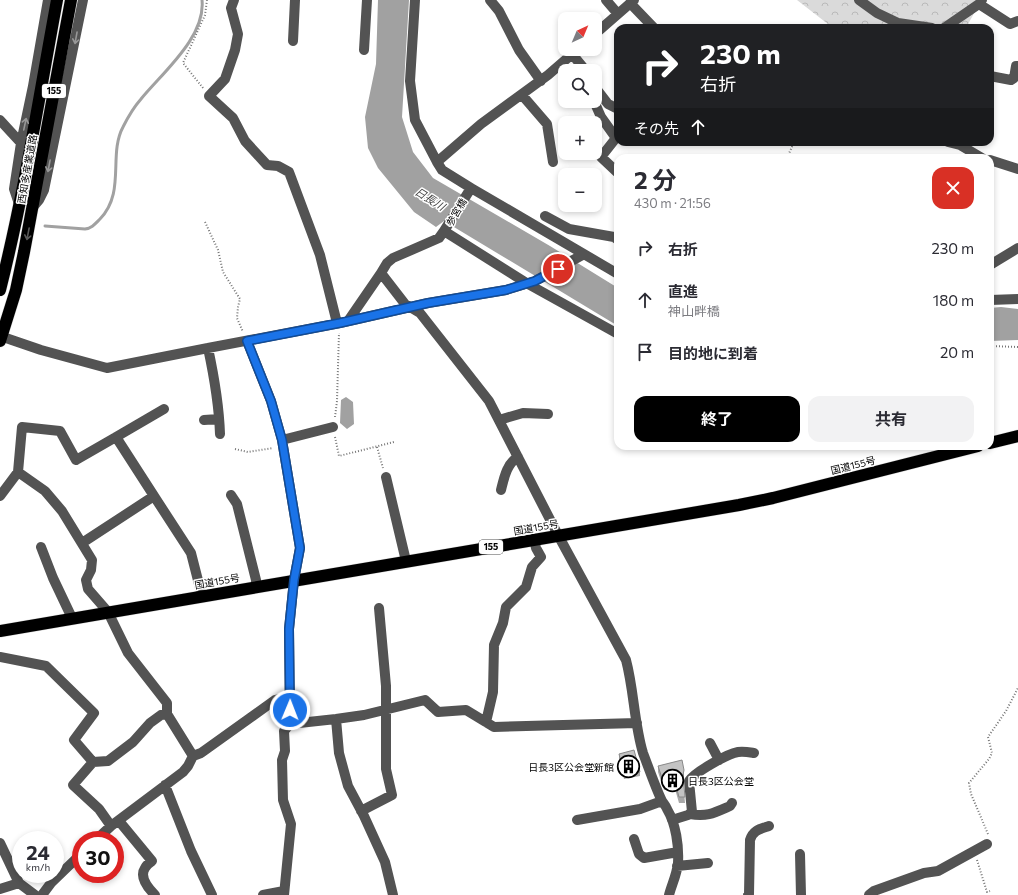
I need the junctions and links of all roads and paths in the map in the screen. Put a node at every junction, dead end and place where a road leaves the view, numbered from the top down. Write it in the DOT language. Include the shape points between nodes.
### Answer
graph roads {
  1 [pos="48,0"];
  2 [pos="57,0"];
  3 [pos="71,0"];
  4 [pos="83,0"];
  5 [pos="206,0"];
  6 [pos="234,0"];
  7 [pos="295,0"];
  8 [pos="366,0"];
  9 [pos="415,0"];
  10 [pos="490,0"];
  11 [pos="606,0"];
  12 [pos="859,0"];
  13 [pos="632,2"];
  14 [pos="980,2"];
  15 [pos="618,14"];
  16 [pos="1018,22"];
  17 [pos="651,24"];
  18 [pos="905,24"];
  19 [pos="950,24"];
  20 [pos="602,28"];
  21 [pos="293,41"];
  22 [pos="364,50"];
  23 [pos="569,56"];
  24 [pos="1018,66"];
  25 [pos="994,77"];
  26 [pos="541,80"];
  27 [pos="522,95"];
  28 [pos="209,96"];
  29 [pos="602,98"];
  30 [pos="614,107"];
  31 [pos="596,108"];
  32 [pos="0,120"];
  33 [pos="614,135"];
  34 [pos="614,141"];
  35 [pos="21,143"];
  36 [pos="962,146"];
  37 [pos="975,154"];
  38 [pos="994,161"];
  39 [pos="437,162"];
  40 [pos="553,162"];
  41 [pos="614,169"];
  42 [pos="1018,169"];
  43 [pos="469,190"];
  44 [pos="18,204"];
  45 [pos="33,207"];
  46 [pos="544,216"];
  47 [pos="205,222"];
  48 [pos="444,231"];
  49 [pos="614,237"];
  50 [pos="1018,248"];
  51 [pos="582,256"];
  52 [pos="994,263"];
  53 [pos="614,272"];
  54 [pos="381,273"];
  55 [pos="531,282"];
  56 [pos="0,290"];
  57 [pos="1018,299"];
  58 [pos="994,300"];
  59 [pos="411,308"];
  60 [pos="342,322"];
  61 [pos="614,332"];
  62 [pos="0,338"];
  63 [pos="246,341"];
  64 [pos="994,346"];
  65 [pos="1018,347"];
  66 [pos="208,348"];
  67 [pos="164,410"];
  68 [pos="548,414"];
  69 [pos="220,419"];
  70 [pos="204,420"];
  71 [pos="499,420"];
  72 [pos="333,427"];
  73 [pos="220,434"];
  74 [pos="1018,436"];
  75 [pos="116,437"];
  76 [pos="394,442"];
  77 [pos="994,442"];
  78 [pos="283,443"];
  79 [pos="377,447"];
  80 [pos="235,449"];
  81 [pos="957,450"];
  82 [pos="518,457"];
  83 [pos="18,472"];
  84 [pos="386,477"];
  85 [pos="501,490"];
  86 [pos="231,495"];
  87 [pos="0,496"];
  88 [pos="154,496"];
  89 [pos="558,535"];
  90 [pos="534,539"];
  91 [pos="82,544"];
  92 [pos="40,547"];
  93 [pos="406,561"];
  94 [pos="294,580"];
  95 [pos="256,587"];
  96 [pos="202,596"];
  97 [pos="379,608"];
  98 [pos="108,612"];
  99 [pos="72,618"];
  100 [pos="0,631"];
  101 [pos="0,657"];
  102 [pos="1018,688"];
  103 [pos="290,696"];
  104 [pos="386,710"];
  105 [pos="167,714"];
  106 [pos="336,719"];
  107 [pos="486,722"];
  108 [pos="637,723"];
  109 [pos="290,724"];
  110 [pos="710,743"];
  111 [pos="754,753"];
  112 [pos="193,756"];
  113 [pos="719,760"];
  114 [pos="93,762"];
  115 [pos="165,785"];
  116 [pos="662,801"];
  117 [pos="732,803"];
  118 [pos="362,811"];
  119 [pos="690,814"];
  120 [pos="577,820"];
  121 [pos="672,820"];
  122 [pos="114,823"];
  123 [pos="769,826"];
  124 [pos="106,831"];
  125 [pos="634,839"];
  126 [pos="0,843"];
  127 [pos="987,844"];
  128 [pos="678,852"];
  129 [pos="974,852"];
  130 [pos="800,854"];
  131 [pos="72,863"];
  132 [pos="708,863"];
  133 [pos="677,866"];
  134 [pos="12,868"];
  135 [pos="19,883"];
  136 [pos="0,889"];
  137 [pos="990,891"];
  138 [pos="284,893"];
  139 [pos="35,895"];
  140 [pos="42,895"];
  141 [pos="155,895"];
  142 [pos="212,895"];
  143 [pos="263,895"];
  144 [pos="393,895"];
  145 [pos="668,895"];
  146 [pos="748,895"];
  147 [pos="801,895"];
  148 [pos="870,895"];
  35 -- 1 [label="street, one-way"];
  2 -- 44 [label="highway, 西知多産業道路 / 155"];
  3 -- 45 [label="highway, 西知多産業道路 / 155"];
  4 -- 45 [label="street, one-way" via="44,190"];
  5 -- 28 [label="path" via="205,15 183,63"];
  6 -- 28 [label="street" via="231,8 238,34 235,50 225,79"];
  7 -- 21 [label="street"];
  8 -- 22 [label="street"];
  9 -- 39 [label="street" via="410,81 415,120"];
  10 -- 26 [label="street" via="499,10 519,50"];
  11 -- 15 [label="street"];
  12 -- 18 [label="street" via="877,13"];
  13 -- 15 [label="street"];
  13 -- 17 [label="street"];
  14 -- 16 [label="street" via="1010,24"];
  14 -- 19 [label="street"];
  15 -- 20 [label="street"];
  23 -- 26 [label="street"];
  24 -- 25 [label="street" via="1011,80"];
  26 -- 27 [label="street"];
  27 -- 39 [label="street" via="481,124"];
  27 -- 40 [label="street" via="547,124"];
  28 -- 60 [label="street" via="233,118 245,141 268,165 278,166 289,172"];
  29 -- 30 [label="street"];
  31 -- 33 [label="street"];
  32 -- 35 [label="street"];
  34 -- 41 [label="street" via="601,157"];
  35 -- 44 [label="street" via="14,189"];
  36 -- 37 [label="street"];
  38 -- 42 [label="street"];
  39 -- 43 [label="street" via="442,170"];
  43 -- 48 [label="street, 参宮橋"];
  43 -- 51 [label="street"];
  44 -- 56 [label="highway, 西知多産業道路 / 155"];
  45 -- 62 [label="highway, 西知多産業道路 / 155, one-way" via="16,290"];
  46 -- 49 [label="street" via="569,229"];
  47 -- 63 [label="path" via="218,250 222,272 240,299 237,318"];
  48 -- 54 [label="street" via="439,238 393,258"];
  48 -- 55 [label="street"];
  50 -- 52 [label="street"];
  51 -- 53 [label="street"];
  51 -- 55 [label="street"];
  54 -- 59 [label="street"];
  54 -- 60 [label="street"];
  55 -- 59 [label="street" via="506,290"];
  55 -- 61 [label="street"];
  57 -- 58 [label="street"];
  59 -- 60 [label="street"];
  59 -- 71 [label="street" via="420,313 489,401"];
  60 -- 63 [label="street"];
  60 -- 72 [label="path" via="338,342 337,401"];
  62 -- 66 [label="street" via="107,368"];
  63 -- 66 [label="street"];
  63 -- 78 [label="street" via="271,401"];
  64 -- 65 [label="path"];
  66 -- 69 [label="street" via="216,382"];
  67 -- 75 [label="street"];
  68 -- 71 [label="street" via="524,413"];
  69 -- 70 [label="street"];
  69 -- 73 [label="street"];
  71 -- 82 [label="street"];
  72 -- 78 [label="street"];
  72 -- 79 [label="path" via="339,456"];
  74 -- 77 [label="highway"];
  75 -- 83 [label="street" via="76,460 60,431 22,427"];
  75 -- 88 [label="street"];
  76 -- 79 [label="path"];
  78 -- 80 [label="path" via="248,452"];
  78 -- 94 [label="street" via="300,548"];
  79 -- 84 [label="path"];
  81 -- 89 [label="highway, 国道155号 / 155" via="746,504"];
  82 -- 85 [label="street" via="507,470"];
  82 -- 89 [label="street"];
  83 -- 87 [label="street"];
  83 -- 91 [label="street" via="45,491 62,511"];
  84 -- 93 [label="street"];
  86 -- 95 [label="street" via="237,504"];
  88 -- 91 [label="street"];
  88 -- 96 [label="street" via="190,553"];
  89 -- 90 [label="highway, 国道155号 / 155"];
  89 -- 108 [label="street" via="626,660"];
  90 -- 93 [label="highway, 国道155号 / 155"];
  90 -- 107 [label="street" via="540,557 532,567 526,587 506,607 494,645 493,692"];
  91 -- 98 [label="street" via="92,560 86,580 88,590"];
  92 -- 99 [label="street"];
  93 -- 94 [label="highway, 国道155号 / 155"];
  94 -- 95 [label="highway, 国道155号 / 155"];
  94 -- 103 [label="street" via="289,629"];
  95 -- 96 [label="highway, 国道155号 / 155"];
  96 -- 98 [label="highway, 国道155号 / 155"];
  97 -- 104 [label="street" via="386,679"];
  98 -- 99 [label="highway, 国道155号 / 155"];
  98 -- 105 [label="street" via="128,653 167,702"];
  99 -- 100 [label="highway, 国道155号 / 155"];
  101 -- 114 [label="street" via="46,666 94,713 74,740"];
  102 -- 127 [label="path" via="1006,711 988,736 992,753 989,759 969,783 971,794 990,838"];
  103 -- 109 [label="street"];
  103 -- 112 [label="street" via="275,700 201,753"];
  104 -- 106 [label="street"];
  104 -- 107 [label="street" via="425,700 438,712 466,710"];
  104 -- 118 [label="street" via="386,769 392,795"];
  105 -- 112 [label="street"];
  105 -- 114 [label="street" via="150,723 133,742 108,761"];
  106 -- 109 [label="street"];
  106 -- 118 [label="street" via="339,753 348,786"];
  107 -- 108 [label="street" via="494,727"];
  108 -- 116 [label="street" via="643,752"];
  109 -- 138 [label="street" via="284,731 285,751 282,760 283,800 291,824"];
  110 -- 113 [label="street"];
  111 -- 113 [label="street" via="737,752"];
  112 -- 115 [label="street" via="183,772"];
  113 -- 119 [label="street" via="694,774 689,781 692,806"];
  114 -- 122 [label="street" via="73,785"];
  115 -- 122 [label="street"];
  115 -- 142 [label="street" via="191,851"];
  116 -- 120 [label="street" via="640,809"];
  116 -- 121 [label="street"];
  117 -- 119 [label="street" via="712,814"];
  118 -- 144 [label="street" via="385,862"];
  119 -- 121 [label="street"];
  121 -- 128 [label="street"];
  122 -- 124 [label="street"];
  122 -- 141 [label="street" via="152,861 144,869 143,876 145,883"];
  123 -- 146 [label="street" via="756,831 750,840"];
  125 -- 128 [label="street" via="639,854 644,858"];
  126 -- 134 [label="street"];
  127 -- 129 [label="street"];
  128 -- 133 [label="street"];
  129 -- 137 [label="path" via="987,892"];
  129 -- 148 [label="street" via="938,871 924,873 874,891"];
  130 -- 147 [label="street"];
  131 -- 140 [label="street"];
  132 -- 133 [label="street"];
  133 -- 145 [label="street"];
  135 -- 136 [label="street"];
  135 -- 139 [label="street"];
  138 -- 143 [label="street"];
}
